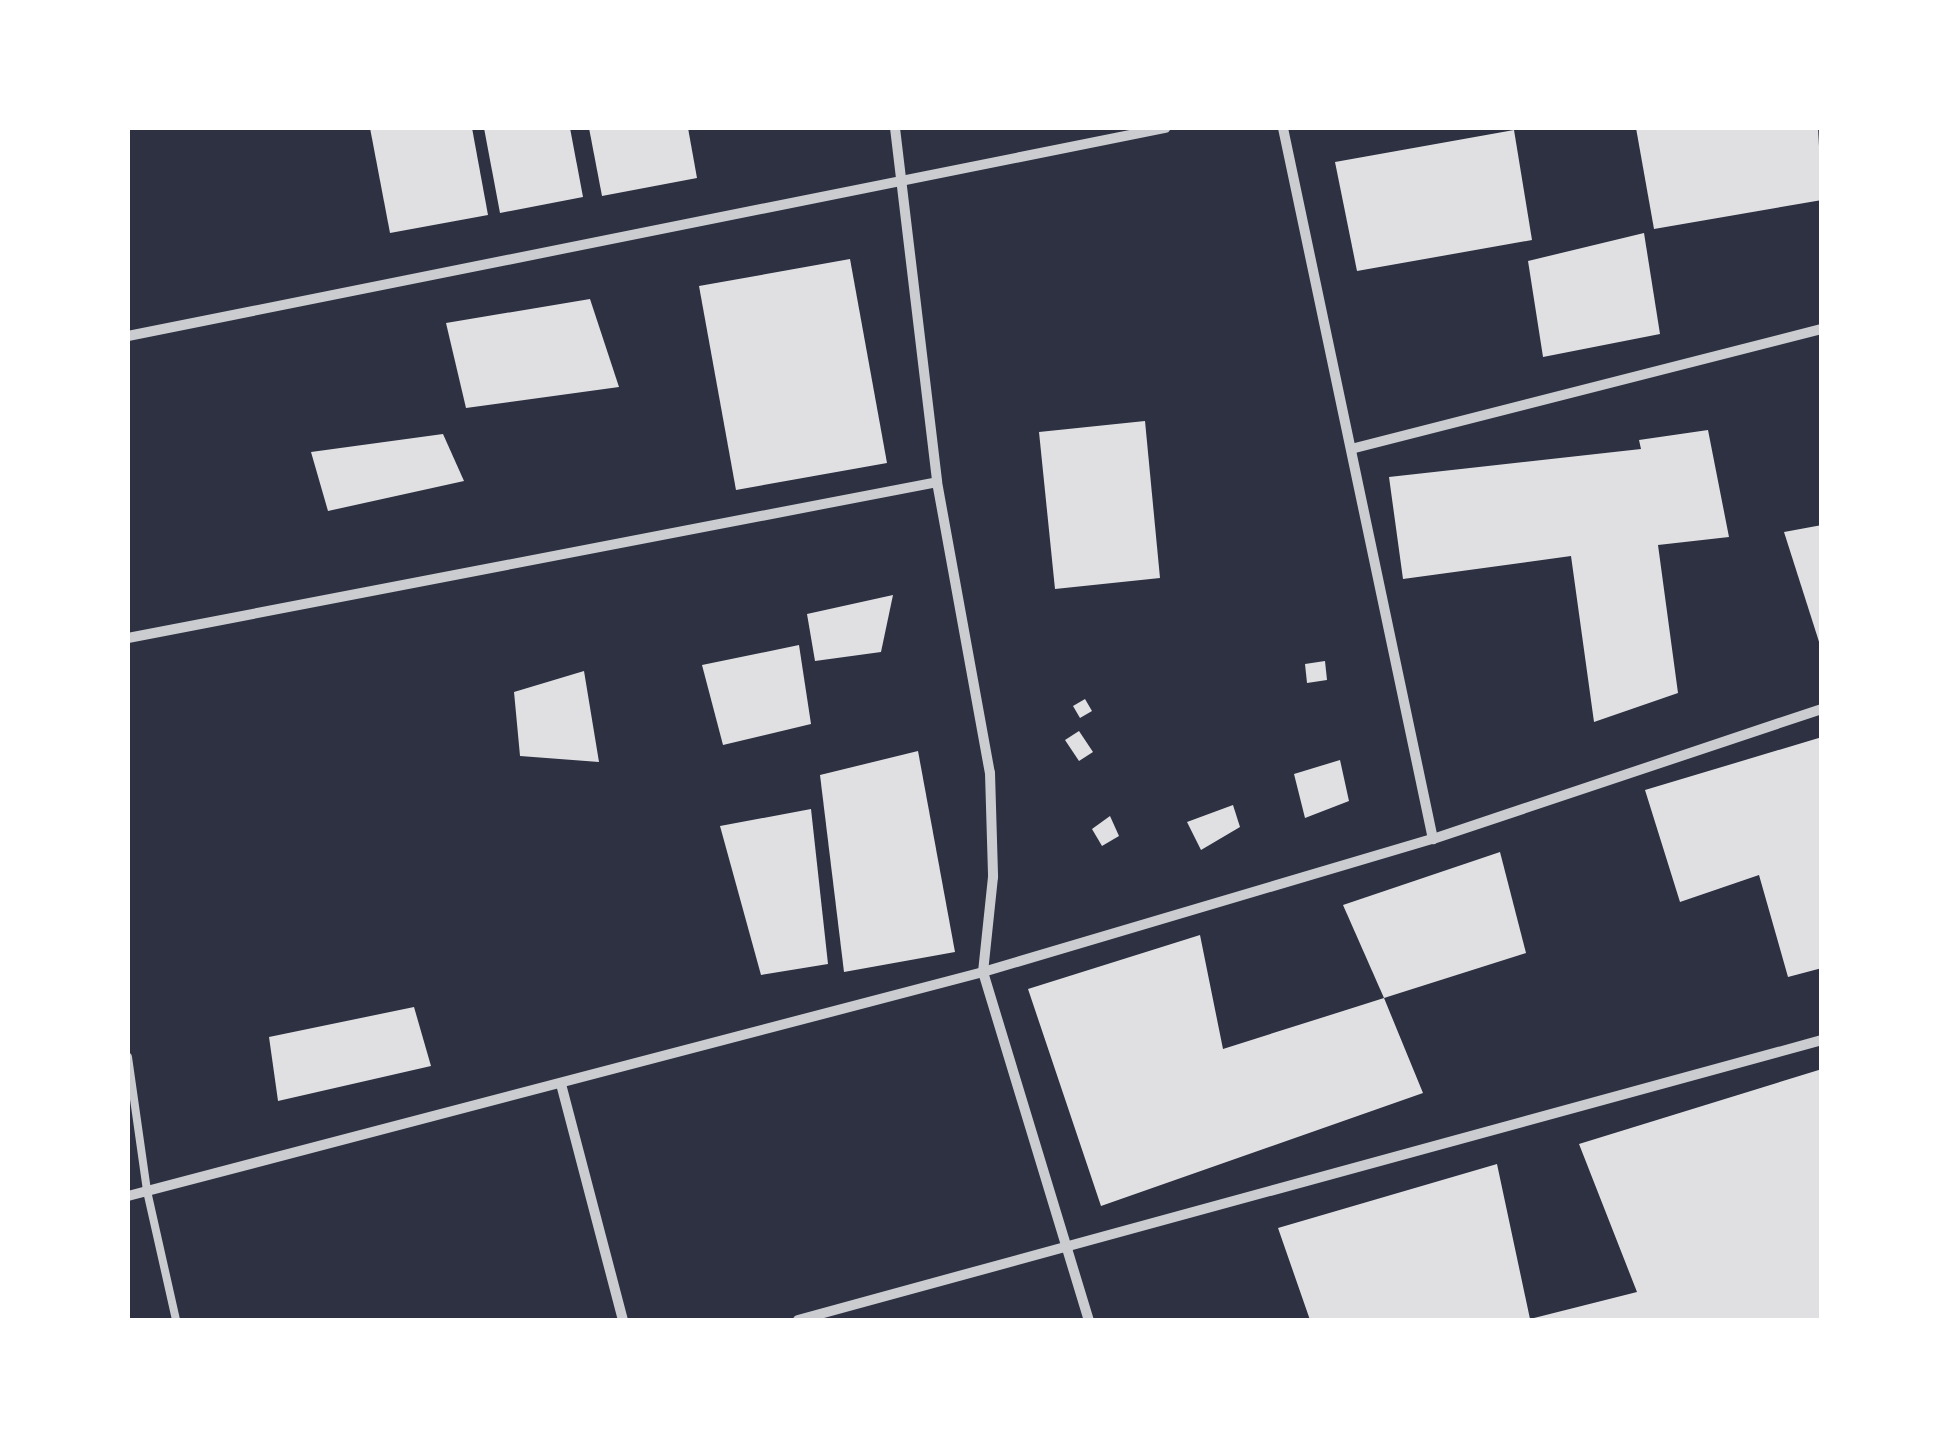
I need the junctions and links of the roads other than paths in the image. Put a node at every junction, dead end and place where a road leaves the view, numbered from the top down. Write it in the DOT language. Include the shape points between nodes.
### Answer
graph roads {
  1 [pos="895,128"];
  2 [pos="1165,128"];
  3 [pos="1283,128"];
  4 [pos="902,184"];
  5 [pos="1822,329"];
  6 [pos="128,336"];
  7 [pos="1351,448"];
  8 [pos="937,482"];
  9 [pos="128,638"];
  10 [pos="1822,709"];
  11 [pos="1433,839"];
  12 [pos="983,972"];
  13 [pos="1822,1040"];
  14 [pos="128,1058"];
  15 [pos="561,1084"];
  16 [pos="146,1192"];
  17 [pos="128,1196"];
  18 [pos="1066,1249"];
  19 [pos="176,1320"];
  20 [pos="623,1320"];
  21 [pos="798,1320"];
  22 [pos="1088,1320"];
  1 -- 4 [label="street"];
  2 -- 4 [label="street"];
  3 -- 7 [label="street"];
  4 -- 6 [label="street"];
  4 -- 8 [label="street"];
  5 -- 7 [label="street"];
  7 -- 11 [label="street"];
  8 -- 9 [label="street"];
  8 -- 12 [label="street" via="990,773 993,877"];
  10 -- 11 [label="street"];
  11 -- 12 [label="street"];
  12 -- 15 [label="street"];
  12 -- 18 [label="street"];
  13 -- 18 [label="street"];
  14 -- 16 [label="lane"];
  15 -- 16 [label="street"];
  15 -- 20 [label="street"];
  16 -- 17 [label="street"];
  16 -- 19 [label="lane"];
  18 -- 21 [label="street"];
  18 -- 22 [label="street"];
}
